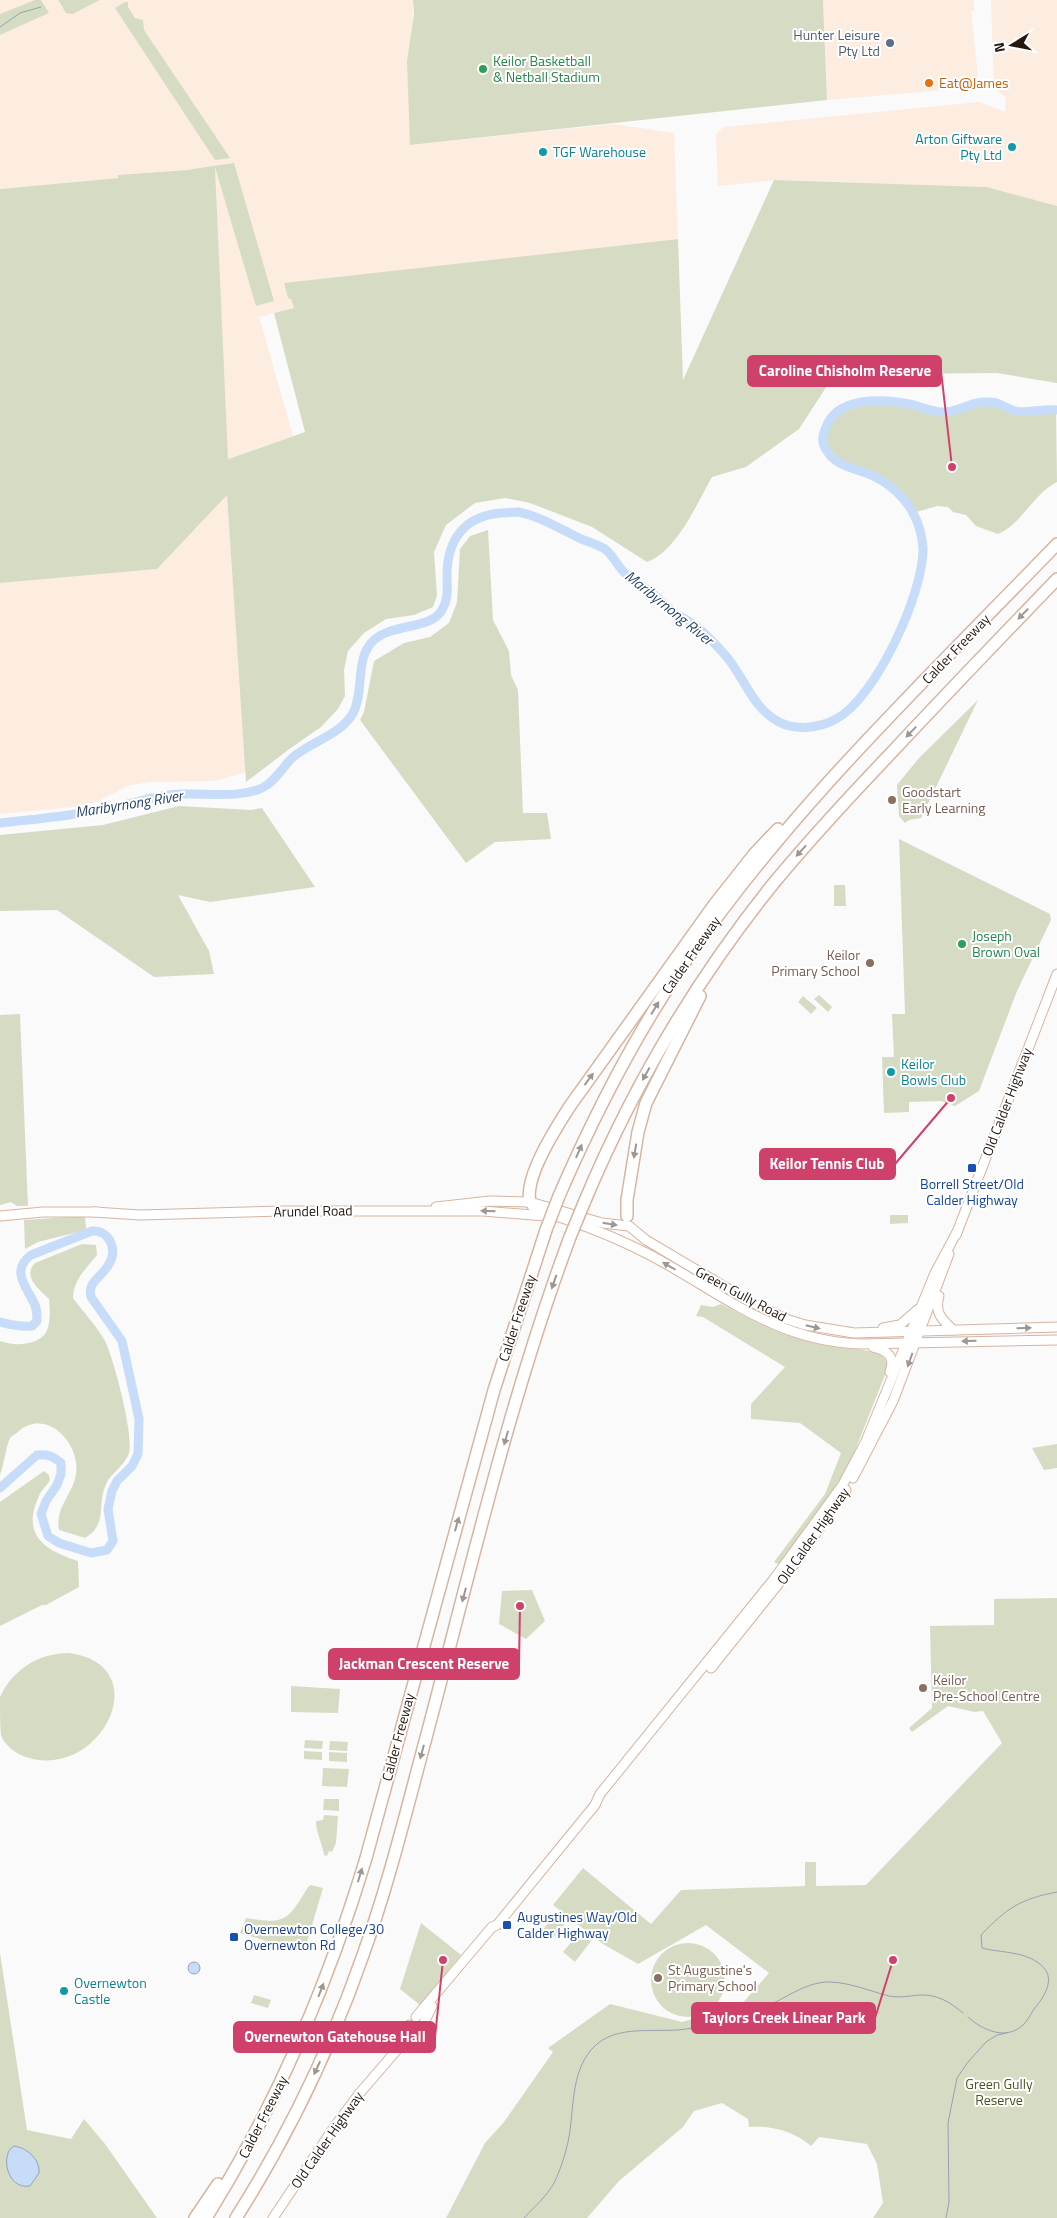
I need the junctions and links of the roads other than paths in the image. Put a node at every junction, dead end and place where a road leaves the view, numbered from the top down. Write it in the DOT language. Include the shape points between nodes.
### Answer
graph roads {
  1 [pos="1057,544"];
  2 [pos="1057,579"];
  3 [pos="844,765"];
  4 [pos="738,930"];
  5 [pos="1057,974"];
  6 [pos="530,1202"];
  7 [pos="396,1210"];
  8 [pos="536,1215"];
  9 [pos="0,1216"];
  10 [pos="628,1221"];
  11 [pos="593,1229"];
  12 [pos="958,1230"];
  13 [pos="621,1241"];
  14 [pos="944,1271"];
  15 [pos="922,1304"];
  16 [pos="1057,1327"];
  17 [pos="953,1330"];
  18 [pos="921,1331"];
  19 [pos="910,1332"];
  20 [pos="854,1333"];
  21 [pos="1057,1340"];
  22 [pos="916,1342"];
  23 [pos="850,1343"];
  24 [pos="905,1343"];
  25 [pos="866,1441"];
  26 [pos="778,1577"];
  27 [pos="497,1925"];
  28 [pos="413,2021"];
  29 [pos="421,2027"];
  30 [pos="303,2035"];
  31 [pos="383,2064"];
  32 [pos="195,2218"];
  33 [pos="206,2218"];
  34 [pos="236,2218"];
  35 [pos="273,2218"];
  1 -- 3 [label="highway, Calder Freeway"];
  2 -- 4 [label="highway, Calder Freeway, one-way" via="857,789 796,857"];
  6 -- 3 [label="highway, one-way" via="531,1183 562,1120 676,956 755,853"];
  30 -- 3 [label="highway, Calder Freeway, one-way, bridge" via="363,1867 494,1390 559,1196 605,1097 672,981 756,866"];
  4 -- 10 [label="highway, one-way" via="646,1103 628,1190"];
  4 -- 34 [label="highway, Calder Freeway, one-way, bridge" via="659,1050 618,1126 570,1237 505,1443 401,1830 364,1954 305,2093"];
  5 -- 12 [label="main road, Old Calder Highway"];
  6 -- 7 [label="main road, Arundel Road" via="490,1201"];
  6 -- 10 [label="main road, one-way" via="602,1222"];
  6 -- 11 [label="main road" via="535,1211"];
  8 -- 7 [label="main road, Arundel Road, one-way" via="500,1211"];
  7 -- 9 [label="main road, Arundel Road" via="131,1215 49,1212"];
  8 -- 11 [label="main road, Green Gully Road"];
  10 -- 13 [label="main road" via="627,1234"];
  10 -- 20 [label="main road, Green Gully Road, one-way" via="646,1240 747,1300 786,1319 820,1329"];
  11 -- 13 [label="main road, Green Gully Road"];
  12 -- 14 [label="main road, Old Calder Highway"];
  12 -- 15 [label="main road, Old Calder Highway"];
  23 -- 13 [label="main road, Green Gully Road, one-way" via="824,1341 773,1325"];
  14 -- 17 [label="main road" via="937,1310"];
  14 -- 18 [label="main road, Old Calder Highway"];
  15 -- 19 [label="main road, Old Calder Highway"];
  15 -- 20 [label="main road" via="900,1325"];
  17 -- 16 [label="main road, Green Gully Road, one-way"];
  17 -- 18 [label="main road, Green Gully Road"];
  18 -- 19 [label="main road, Green Gully Road"];
  18 -- 22 [label="main road, Old Calder Highway"];
  19 -- 20 [label="main road, Green Gully Road"];
  19 -- 24 [label="main road, Old Calder Highway"];
  21 -- 22 [label="main road, Green Gully Road, one-way"];
  22 -- 24 [label="main road, Green Gully Road"];
  22 -- 26 [label="main road, Old Calder Highway, one-way" via="893,1401 859,1468 823,1525"];
  23 -- 24 [label="main road, Green Gully Road"];
  23 -- 25 [label="main road" via="883,1350 892,1361"];
  24 -- 25 [label="main road, Old Calder Highway"];
  25 -- 26 [label="main road, Old Calder Highway" via="842,1486"];
  26 -- 27 [label="main road, Old Calder Highway" via="604,1797"];
  27 -- 28 [label="main road, Old Calder Highway"];
  27 -- 29 [label="main road, Old Calder Highway" via="492,1936 430,2009"];
  28 -- 29 [label="main road" via="421,2019"];
  28 -- 31 [label="main road, Old Calder Highway"];
  29 -- 31 [label="main road, Old Calder Highway"];
  30 -- 32 [label="highway" via="261,2113"];
  30 -- 33 [label="highway, Calder Freeway" via="255,2136"];
  31 -- 35 [label="main road, Old Calder Highway" via="334,2126"];
}
